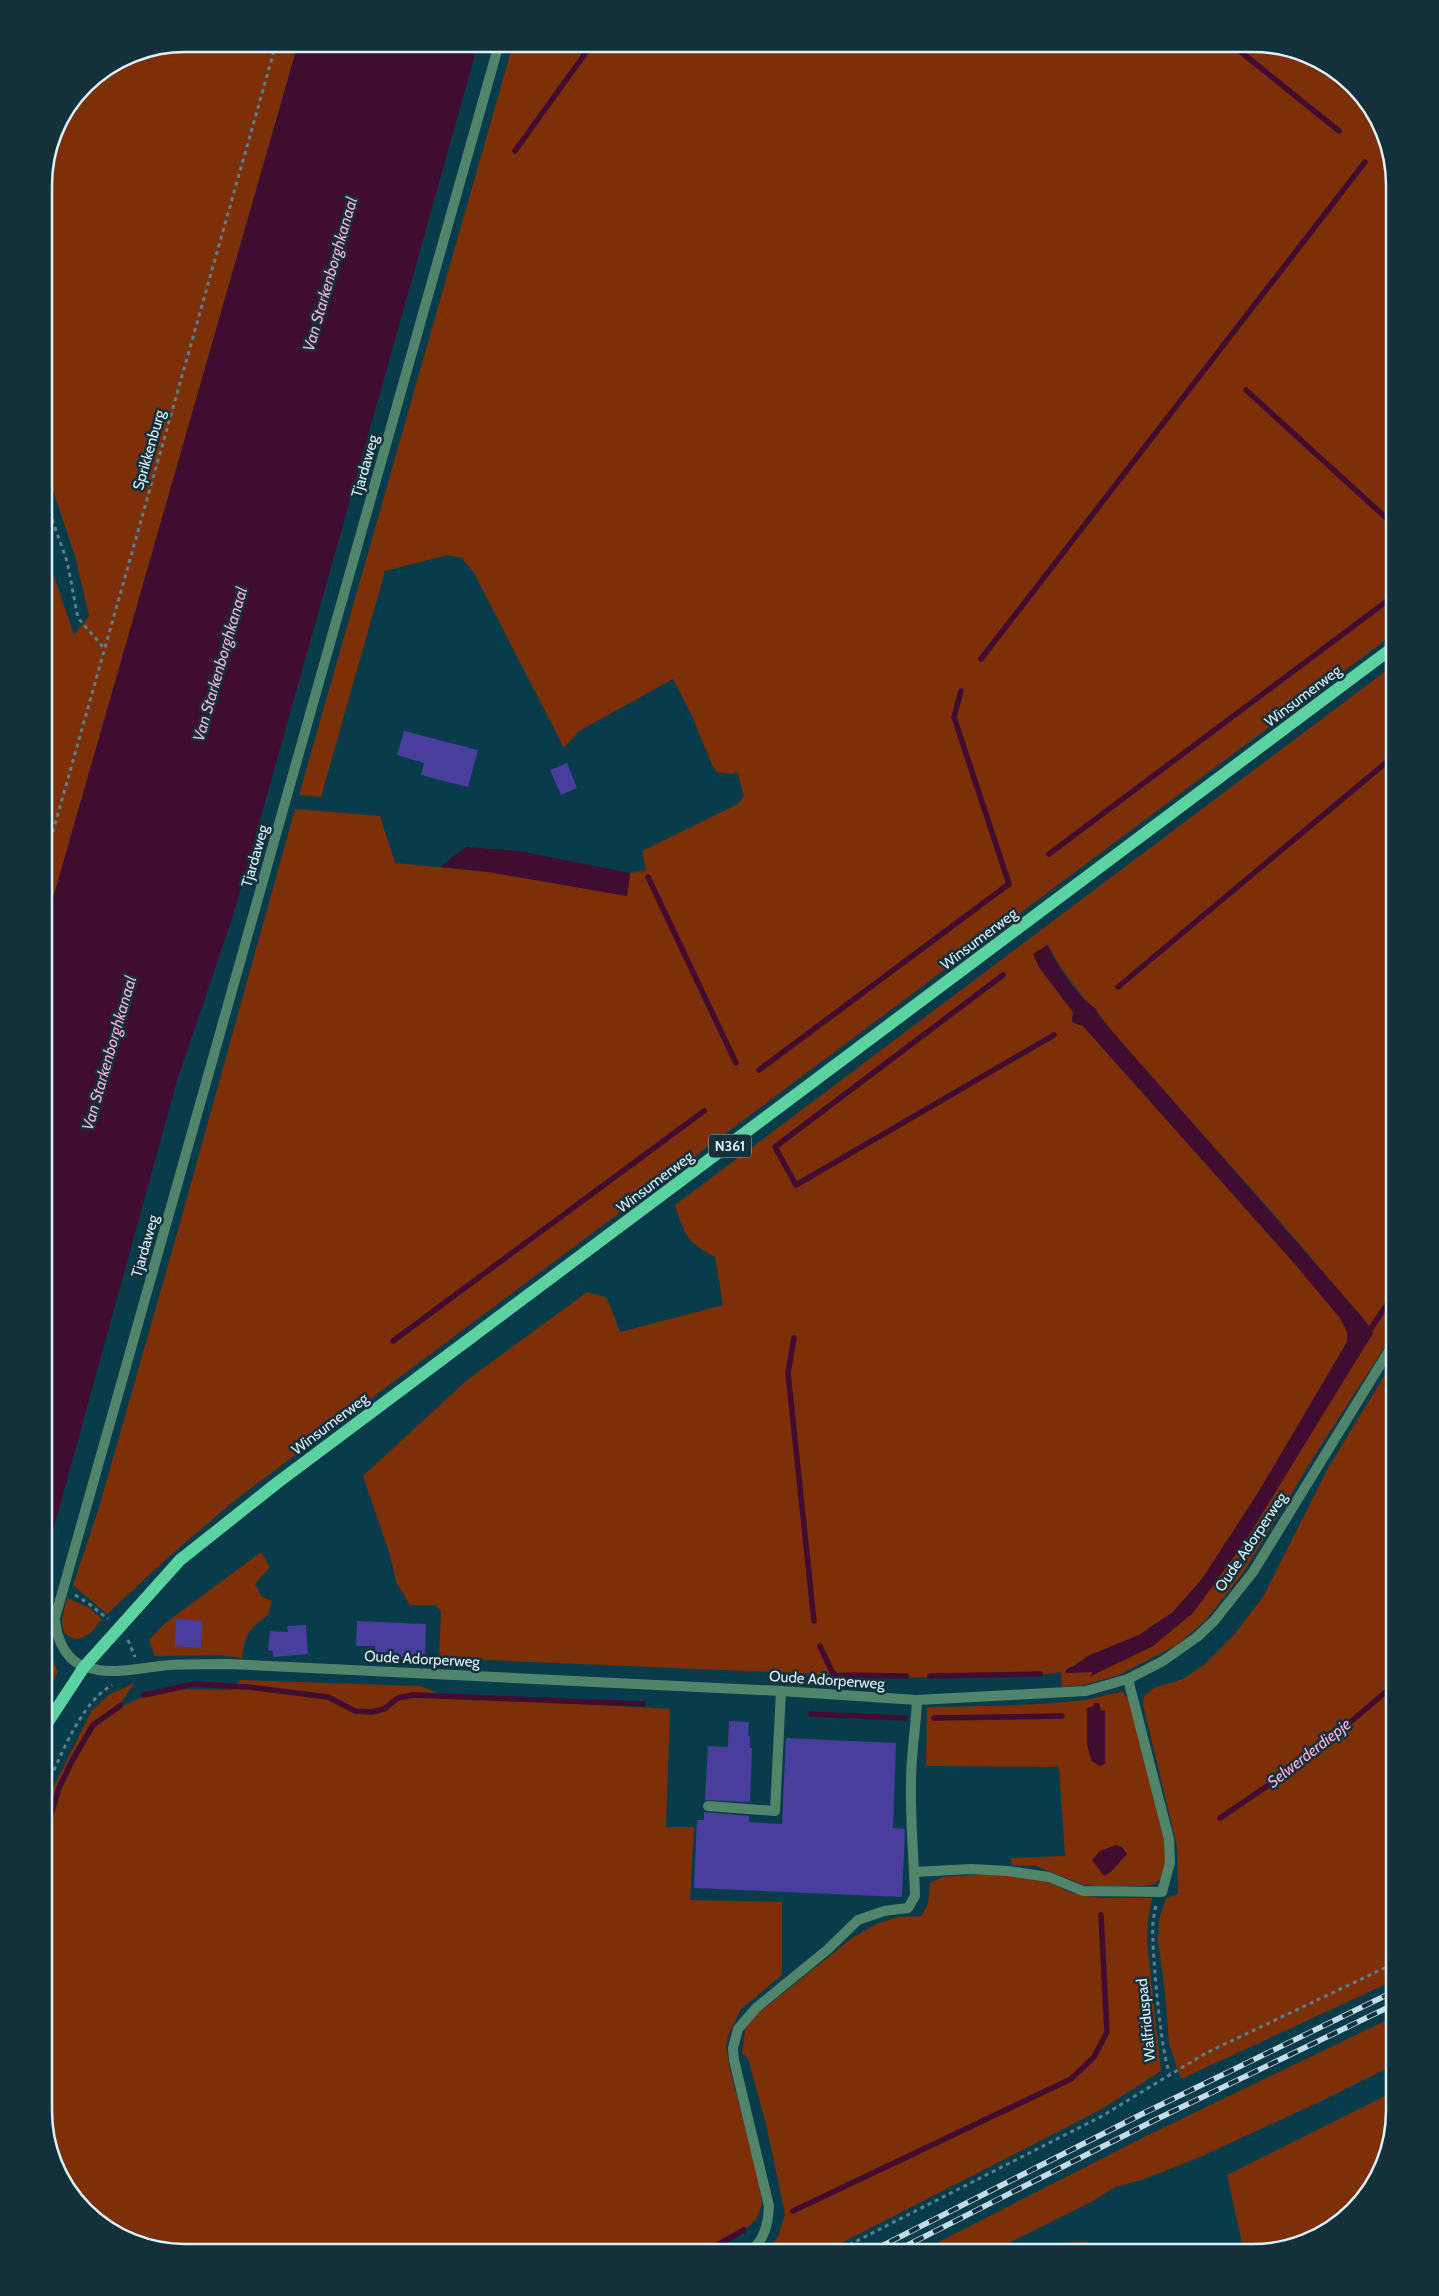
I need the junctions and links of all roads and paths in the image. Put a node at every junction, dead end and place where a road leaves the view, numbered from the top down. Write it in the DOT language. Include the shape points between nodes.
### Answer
graph roads {
  1 [pos="274,52"];
  2 [pos="497,52"];
  3 [pos="53,522"];
  4 [pos="104,648"];
  5 [pos="1386,653"];
  6 [pos="53,831"];
  7 [pos="1386,1356"];
  8 [pos="84,1667"];
  9 [pos="1128,1679"];
  10 [pos="117,1683"];
  11 [pos="781,1692"];
  12 [pos="917,1700"];
  13 [pos="53,1714"];
  14 [pos="53,1774"];
  15 [pos="708,1806"];
  16 [pos="914,1872"];
  17 [pos="1162,1892"];
  18 [pos="1386,1967"];
  19 [pos="1170,2073"];
  20 [pos="758,2244"];
  21 [pos="851,2244"];
  1 -- 4 [label="path, Sprikkenburg"];
  2 -- 8 [label="street, Tjardaweg" via="55,1618 62,1646 73,1660"];
  3 -- 4 [label="path" via="67,561 78,618"];
  4 -- 6 [label="path, Sprikkenburg"];
  5 -- 8 [label="main road, Winsumerweg / N361" via="270,1489 180,1560"];
  7 -- 9 [label="street, Oude Adorperweg" via="1253,1572 1214,1621 1162,1661"];
  8 -- 11 [label="street, Oude Adorperweg" via="107,1670 228,1664"];
  8 -- 13 [label="main road, Winsumerweg / N361"];
  9 -- 12 [label="street, Oude Adorperweg" via="1086,1691"];
  9 -- 17 [label="street" via="1169,1839 1170,1863"];
  10 -- 14 [label="path" via="97,1696 87,1708"];
  11 -- 12 [label="street, Oude Adorperweg"];
  11 -- 15 [label="street" via="775,1811"];
  12 -- 16 [label="street" via="911,1783"];
  16 -- 17 [label="street" via="971,1868 1008,1870 1049,1877 1083,1891"];
  16 -- 20 [label="street" via="915,1896 908,1908 884,1911 858,1920 756,2008 738,2029 733,2048 734,2060 769,2206 766,2228"];
  17 -- 19 [label="path, Walfriduspad" via="1156,1908 1153,1939 1162,2041"];
  18 -- 19 [label="path"];
  19 -- 21 [label="path, Walfriduspad" via="1102,2116"];
}
